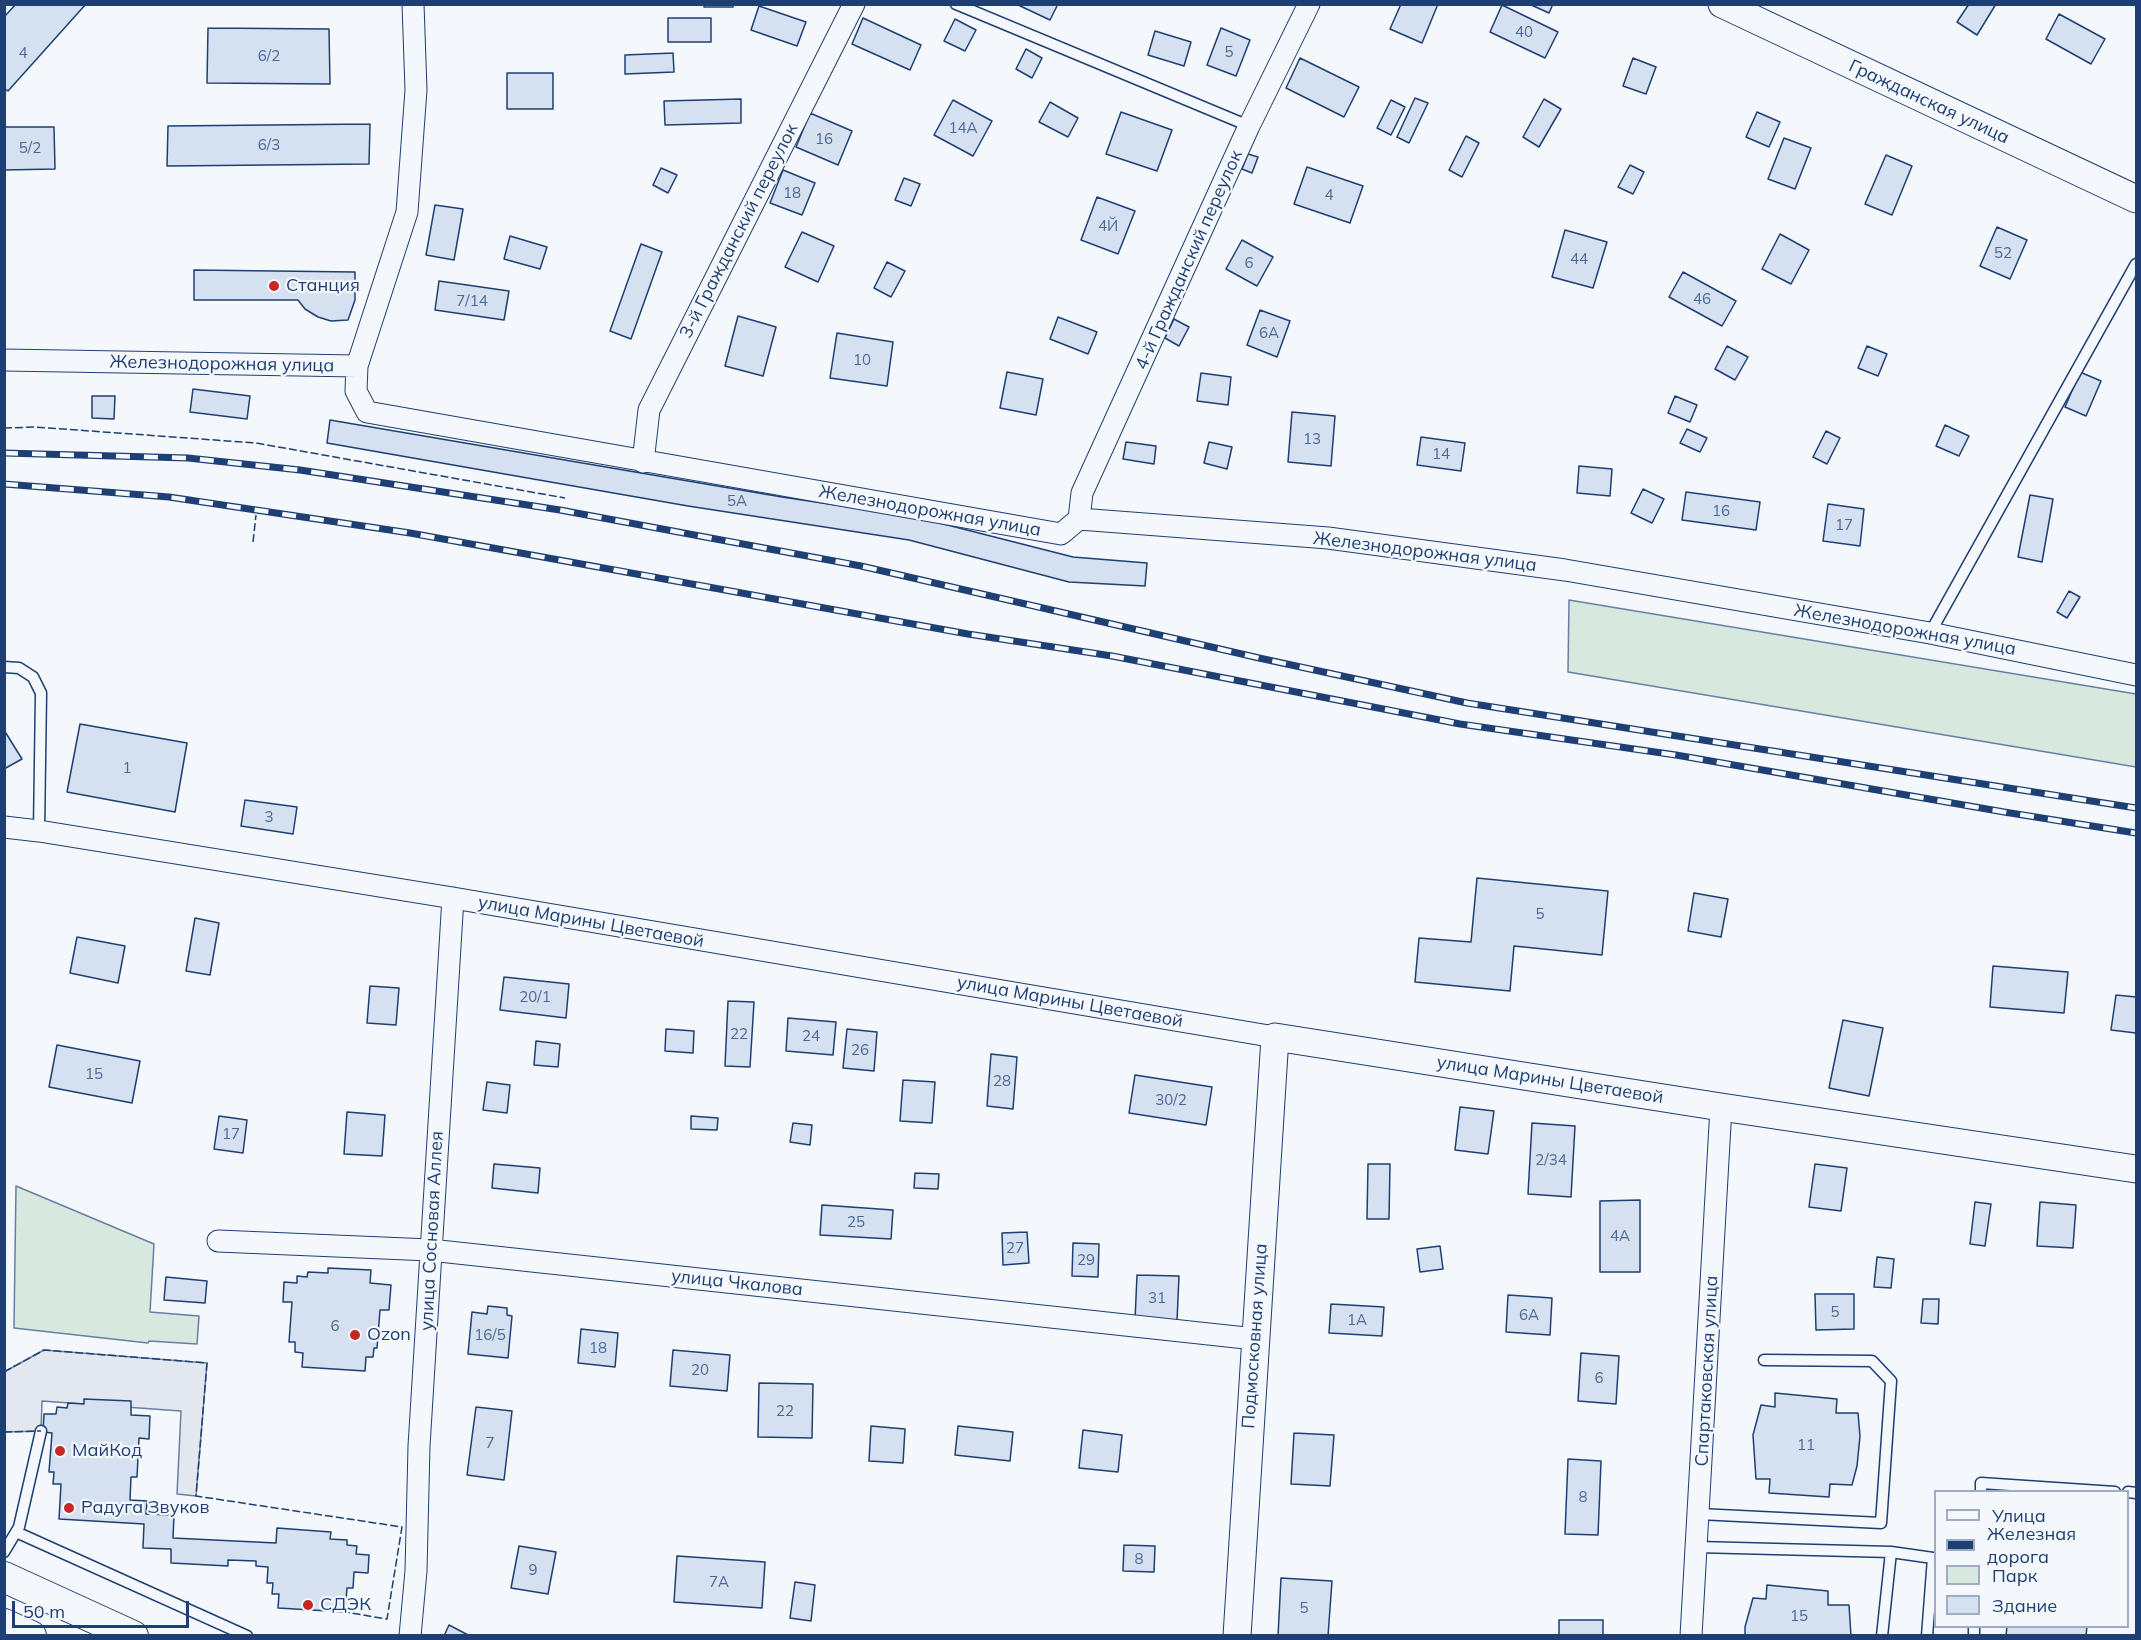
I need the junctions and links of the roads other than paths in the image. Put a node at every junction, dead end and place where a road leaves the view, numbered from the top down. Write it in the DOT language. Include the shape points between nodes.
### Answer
graph roads {
  1 [pos="413,4"];
  2 [pos="854,4"];
  3 [pos="956,4"];
  4 [pos="1309,4"];
  5 [pos="1722,4"];
  6 [pos="1250,126"];
  7 [pos="2136,199"];
  8 [pos="2136,264"];
  9 [pos="4,360"];
  10 [pos="357,366"];
  11 [pos="643,462"];
  12 [pos="1079,519"];
  13 [pos="1930,633"];
  14 [pos="4,668"];
  15 [pos="2136,675"];
  16 [pos="4,827"];
  17 [pos="39,831"];
  18 [pos="453,898"];
  19 [pos="1275,1037"];
  20 [pos="1721,1107"];
  21 [pos="2136,1169"];
  22 [pos="218,1241"];
  23 [pos="430,1250"];
  24 [pos="1255,1339"];
  25 [pos="1764,1360"];
  26 [pos="41,1431"];
  27 [pos="1981,1490"];
  28 [pos="2098,1490"];
  29 [pos="1699,1514"];
  30 [pos="16,1532"];
  31 [pos="1697,1546"];
  32 [pos="4,1552"];
  33 [pos="1891,1552"];
  34 [pos="4,1576"];
  35 [pos="4,1624"];
  36 [pos="31,1635"];
  37 [pos="133,1635"];
  38 [pos="247,1635"];
  39 [pos="410,1635"];
  40 [pos="1237,1635"];
  41 [pos="1691,1635"];
  42 [pos="1882,1635"];
  43 [pos="1927,1635"];
  1 -- 10 [label="street" via="416,90 407,213"];
  2 -- 11 [label="street, 3-й Гражданский переулок" via="649,410"];
  3 -- 6 [label="lane"];
  4 -- 6 [label="street, 4-й Гражданский переулок"];
  5 -- 7 [label="street, Гражданская улица"];
  6 -- 12 [label="street, 4-й Гражданский переулок" via="1082,493"];
  8 -- 13 [label="lane"];
  9 -- 10 [label="street, Железнодорожная улица"];
  10 -- 11 [label="street, Железнодорожная улица" via="356,391 367,412"];
  11 -- 12 [label="street, Железнодорожная улица" via="1061,534"];
  12 -- 13 [label="street, Железнодорожная улица" via="1352,541 1565,570"];
  13 -- 15 [label="street, Железнодорожная улица"];
  14 -- 17 [label="lane" via="19,668 33,677 41,693"];
  16 -- 17 [label="street, улица Марины Цветаевой"];
  17 -- 18 [label="street, улица Марины Цветаевой"];
  18 -- 19 [label="street, улица Марины Цветаевой"];
  18 -- 23 [label="street, улица Сосновая Аллея"];
  19 -- 20 [label="street, улица Марины Цветаевой"];
  19 -- 24 [label="street, Подмосковная улица"];
  20 -- 21 [label="street, улица Марины Цветаевой"];
  20 -- 29 [label="street, Спартаковская улица"];
  22 -- 23 [label="street, улица Чкалова"];
  23 -- 24 [label="street, улица Чкалова"];
  23 -- 39 [label="street, улица Сосновая Аллея"];
  24 -- 40 [label="street, Подмосковная улица"];
  25 -- 29 [label="lane" via="1872,1361 1891,1381 1881,1523"];
  26 -- 30 [label="lane"];
  27 -- 28 [label="lane" via="1981,1483"];
  29 -- 31 [label="street, Спартаковская улица"];
  30 -- 32 [label="lane"];
  30 -- 38 [label="lane"];
  31 -- 33 [label="lane"];
  31 -- 41 [label="street, Спартаковская улица"];
  33 -- 42 [label="lane"];
  33 -- 43 [label="lane" via="1933,1558"];
  34 -- 37 [label="main road"];
  35 -- 36 [label="main road"];
}
